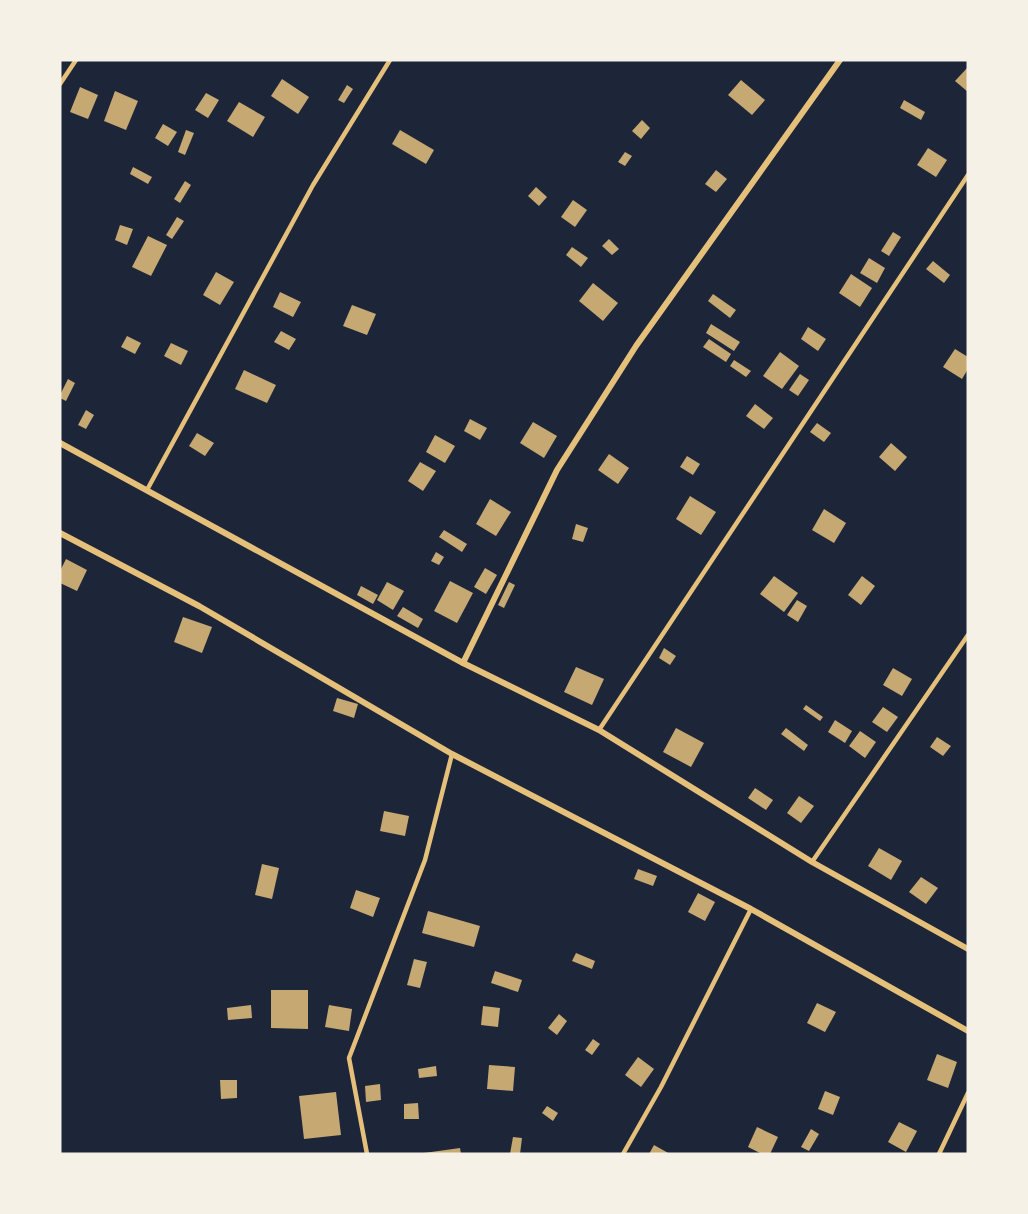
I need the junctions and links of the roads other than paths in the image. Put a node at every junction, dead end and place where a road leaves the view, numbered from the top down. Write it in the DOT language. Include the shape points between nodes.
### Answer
graph roads {
  1 [pos="76,60"];
  2 [pos="390,60"];
  3 [pos="840,60"];
  4 [pos="60,84"];
  5 [pos="968,175"];
  6 [pos="60,442"];
  7 [pos="147,489"];
  8 [pos="60,533"];
  9 [pos="968,635"];
  10 [pos="463,663"];
  11 [pos="599,730"];
  12 [pos="452,754"];
  13 [pos="812,862"];
  14 [pos="751,909"];
  15 [pos="968,949"];
  16 [pos="968,1032"];
  17 [pos="968,1093"];
  18 [pos="367,1154"];
  19 [pos="623,1154"];
  20 [pos="939,1154"];
  1 -- 4 [label="lane"];
  2 -- 7 [label="lane" via="313,185"];
  3 -- 10 [label="street" via="636,346 557,470"];
  5 -- 11 [label="lane"];
  6 -- 7 [label="street"];
  7 -- 10 [label="street"];
  8 -- 12 [label="street" via="199,606"];
  9 -- 13 [label="lane"];
  10 -- 11 [label="street"];
  11 -- 13 [label="street"];
  12 -- 14 [label="street"];
  12 -- 18 [label="lane" via="425,860 349,1058"];
  13 -- 15 [label="street"];
  14 -- 16 [label="street"];
  14 -- 19 [label="lane"];
  17 -- 20 [label="lane"];
}
